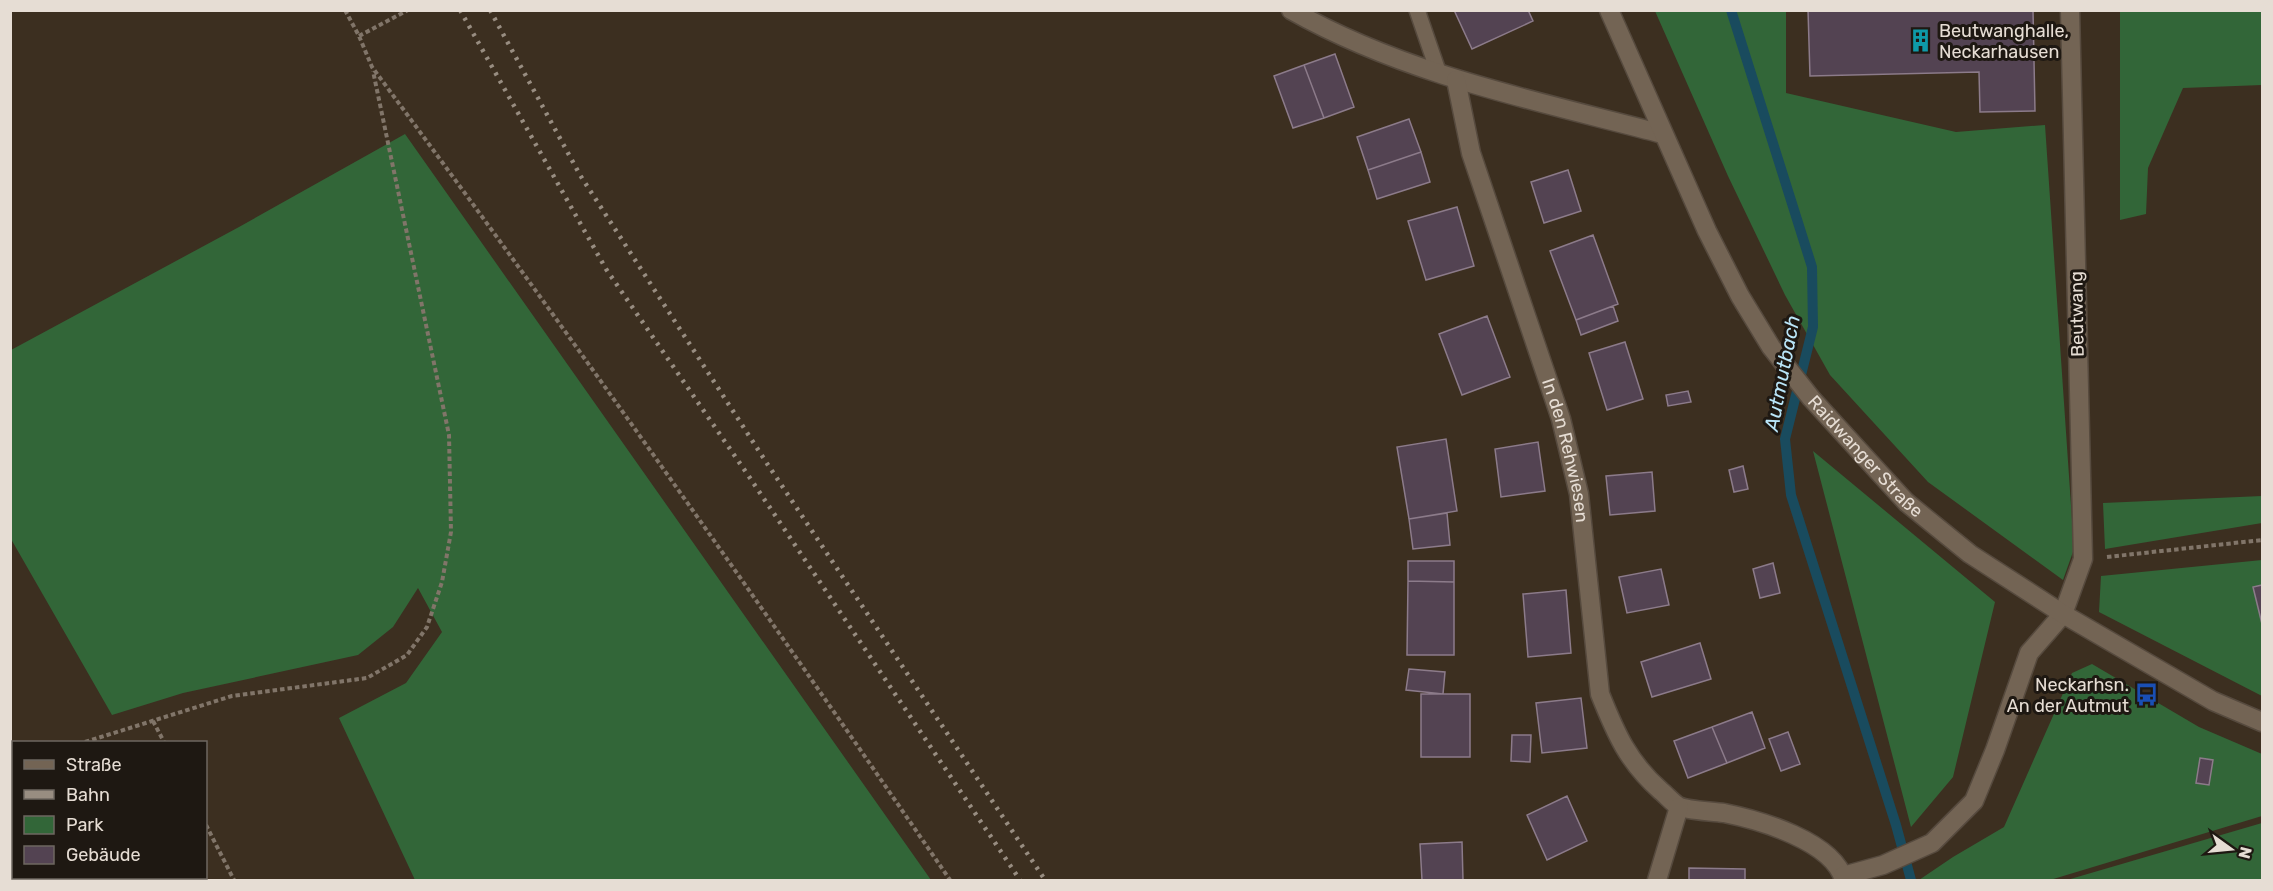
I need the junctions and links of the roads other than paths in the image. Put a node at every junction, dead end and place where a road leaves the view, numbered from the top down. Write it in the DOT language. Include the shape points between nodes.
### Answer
graph roads {
  1 [pos="1291,10"];
  2 [pos="1417,10"];
  3 [pos="1609,10"];
  4 [pos="2070,10"];
  5 [pos="1448,77"];
  6 [pos="1663,134"];
  7 [pos="2063,614"];
  8 [pos="2262,722"];
  9 [pos="1679,807"];
  10 [pos="1843,878"];
  11 [pos="1658,880"];
  1 -- 5 [label="street" via="1368,47"];
  2 -- 5 [label="lane"];
  3 -- 6 [label="street, Raidwanger Straße"];
  4 -- 7 [label="street, Beutwang" via="2083,559"];
  5 -- 6 [label="street"];
  5 -- 9 [label="street, In den Rehwiesen" via="1561,419 1579,494 1600,694 1626,753"];
  6 -- 7 [label="street, Raidwanger Straße" via="1740,296 1771,347 1811,398 1906,502 1970,554"];
  7 -- 8 [label="street, Raidwanger Straße" via="2213,701"];
  7 -- 10 [label="street" via="2029,653 1974,801 1932,843"];
  9 -- 10 [label="street" via="1725,814 1786,832 1815,846"];
  9 -- 11 [label="street"];
}
